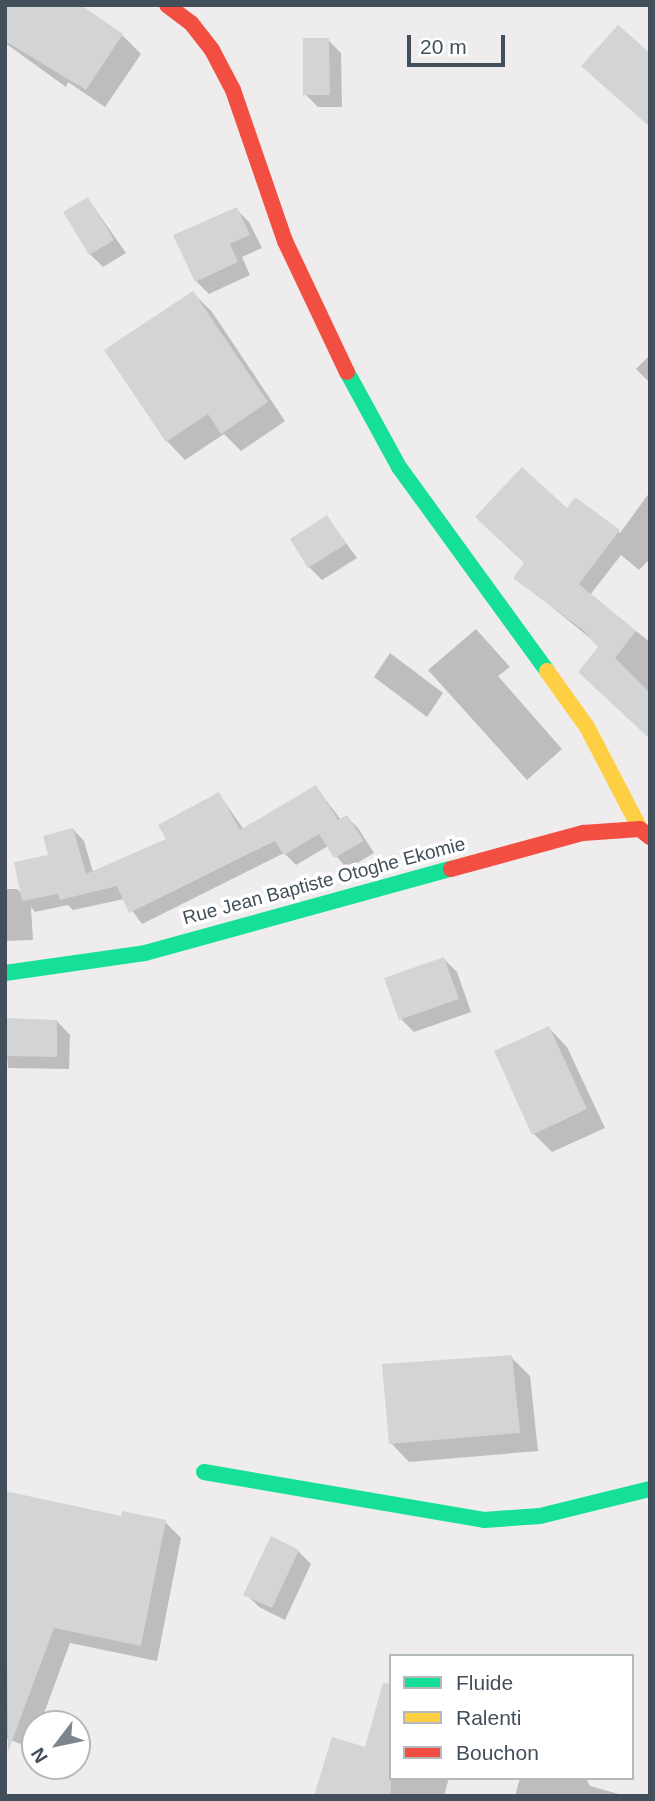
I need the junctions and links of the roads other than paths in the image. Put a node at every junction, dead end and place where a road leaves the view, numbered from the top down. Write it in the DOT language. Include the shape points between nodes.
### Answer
graph roads {
  1 [pos="167,5"];
  2 [pos="645,833"];
  3 [pos="5,973"];
  4 [pos="204,1472"];
  5 [pos="650,1489"];
  1 -- 2 [label="street" via="191,23 212,50 233,90 285,242 323,328 399,467 587,727"];
  2 -- 3 [label="street, Rue Jean Baptiste Otoghe Ekomie" via="583,833 145,953"];
  4 -- 5 [label="street" via="484,1520 540,1516"];
}
